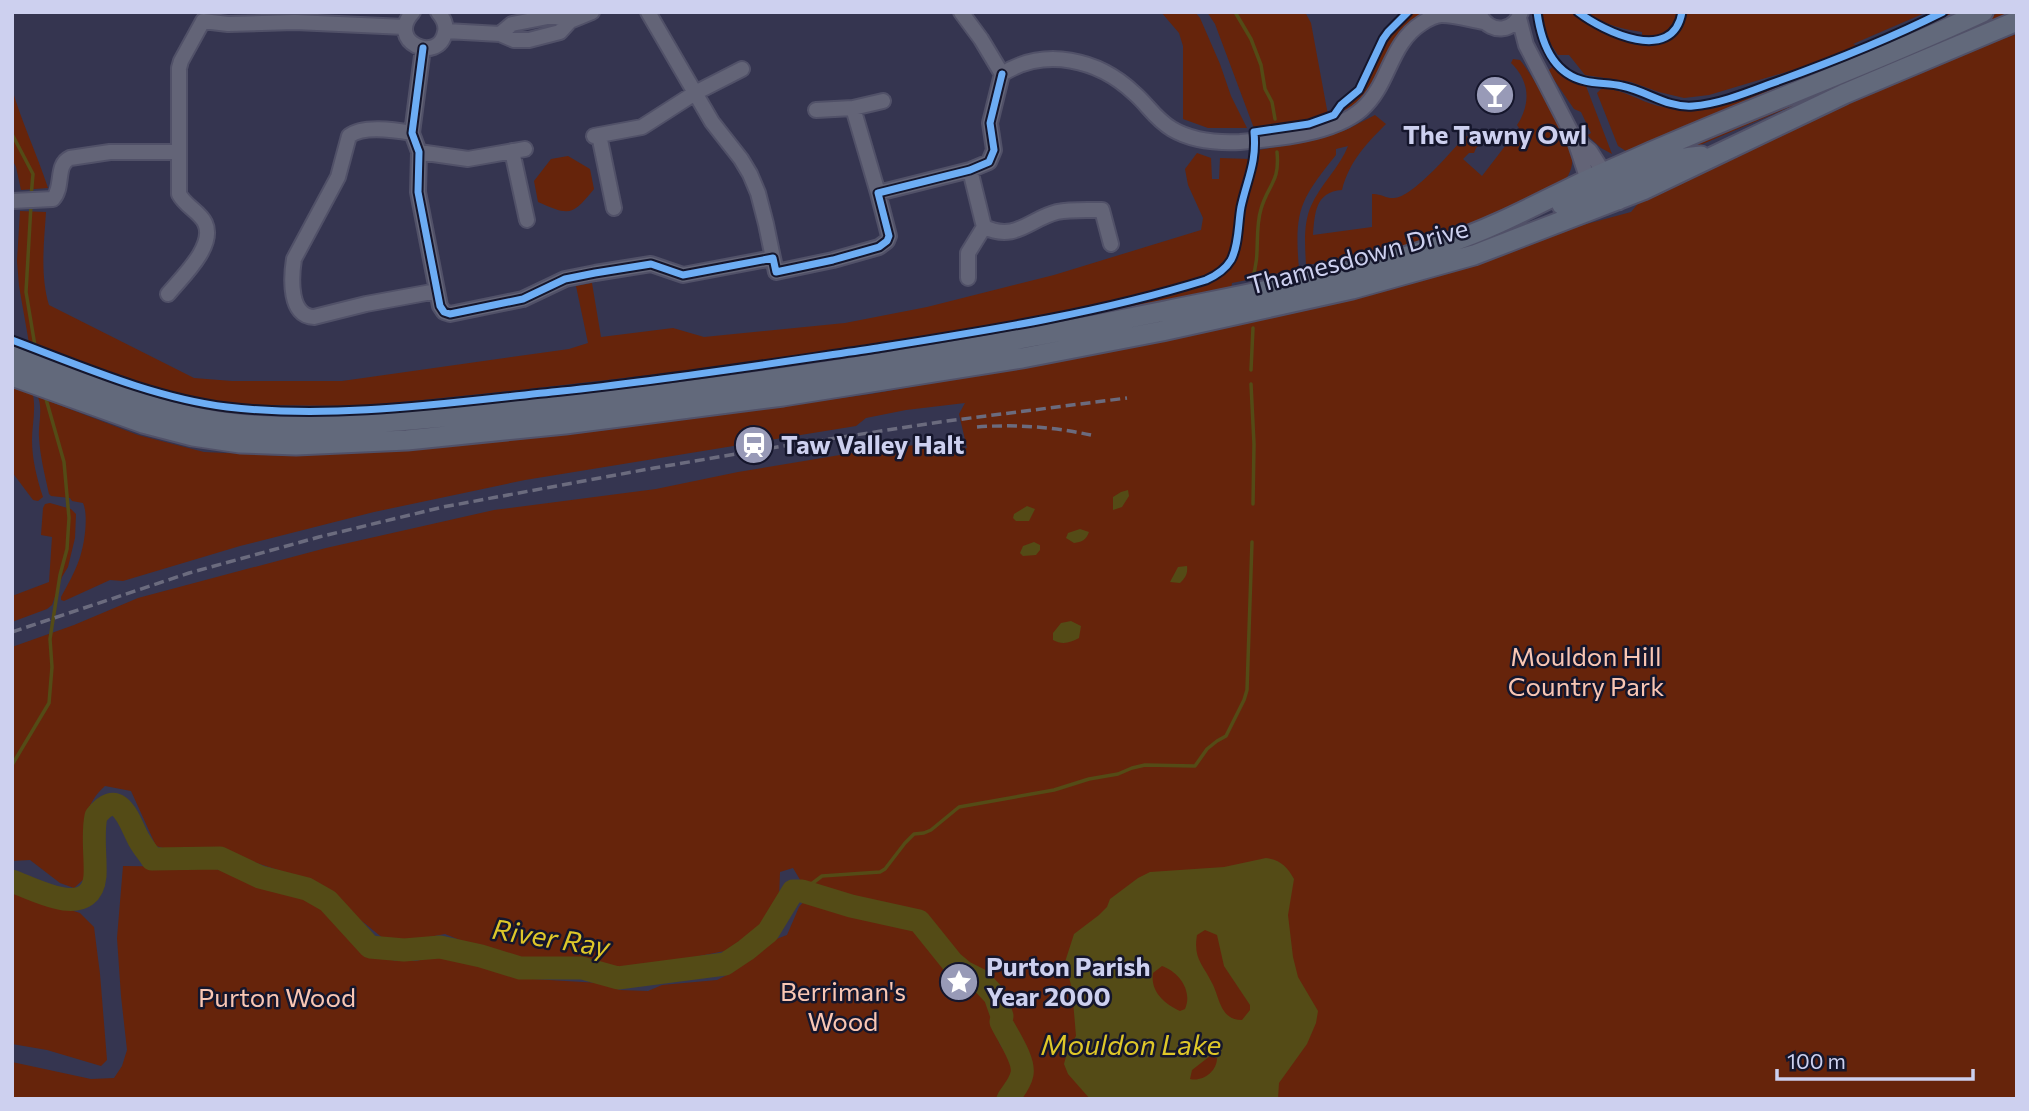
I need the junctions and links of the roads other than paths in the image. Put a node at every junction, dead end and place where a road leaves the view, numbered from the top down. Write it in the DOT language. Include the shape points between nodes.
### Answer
graph roads {
  1 [pos="413,12"];
  2 [pos="438,12"];
  3 [pos="592,12"];
  4 [pos="648,12"];
  5 [pos="961,12"];
  6 [pos="1983,12"];
  7 [pos="1448,14"];
  8 [pos="1520,15"];
  9 [pos="200,17"];
  10 [pos="1482,17"];
  11 [pos="2017,21"];
  12 [pos="405,26"];
  13 [pos="1504,29"];
  14 [pos="446,31"];
  15 [pos="1526,46"];
  16 [pos="423,48"];
  17 [pos="742,69"];
  18 [pos="1002,74"];
  19 [pos="695,93"];
  20 [pos="883,101"];
  21 [pos="853,108"];
  22 [pos="816,110"];
  23 [pos="412,133"];
  24 [pos="178,152"];
  25 [pos="419,152"];
  26 [pos="970,170"];
  27 [pos="1603,190"];
  28 [pos="878,193"];
  29 [pos="23,201"];
  30 [pos="614,208"];
  31 [pos="527,220"];
  32 [pos="984,227"];
  33 [pos="1111,244"];
  34 [pos="773,258"];
  35 [pos="968,278"];
  36 [pos="1324,286"];
  37 [pos="437,291"];
  38 [pos="168,294"];
  39 [pos="1232,307"];
  40 [pos="12,355"];
  41 [pos="12,376"];
  1 -- 12 [label="street"];
  2 -- 14 [label="street"];
  3 -- 14 [label="street" via="570,21 560,32 536,39 517,41 500,34"];
  4 -- 19 [label="street"];
  5 -- 18 [label="street"];
  6 -- 27 [label="main road, Thamesdown Drive" via="1710,127"];
  7 -- 10 [label="street"];
  7 -- 18 [label="street" via="1433,17 1407,35 1376,92 1357,113 1315,131 1263,139 1212,142 1175,131 1153,116 1122,83 1084,64 1039,59"];
  8 -- 13 [label="street"];
  8 -- 15 [label="street"];
  9 -- 12 [label="street" via="228,24"];
  9 -- 24 [label="street" via="179,68"];
  10 -- 13 [label="street" via="1496,29"];
  11 -- 27 [label="main road" via="1717,153 1662,164"];
  12 -- 16 [label="street" via="411,43"];
  13 -- 15 [label="street"];
  14 -- 16 [label="street" via="438,45"];
  15 -- 27 [label="street"];
  16 -- 23 [label="street"];
  17 -- 19 [label="street"];
  18 -- 26 [label="street" via="990,123 993,154 985,166"];
  19 -- 30 [label="street" via="646,125 597,136"];
  19 -- 34 [label="street" via="754,183"];
  20 -- 21 [label="street"];
  21 -- 22 [label="street"];
  21 -- 28 [label="street"];
  23 -- 25 [label="street"];
  23 -- 37 [label="street" via="382,129 349,136 338,177 294,259 296,306 301,314 314,317"];
  24 -- 29 [label="street" via="110,152 65,159 57,195"];
  24 -- 38 [label="street" via="180,198 204,220 207,238"];
  25 -- 31 [label="street" via="468,159 518,150"];
  25 -- 37 [label="street" via="418,192"];
  26 -- 28 [label="street"];
  26 -- 32 [label="street"];
  27 -- 36 [label="main road, Thamesdown Drive"];
  27 -- 36 [label="main road, Thamesdown Drive" via="1474,255 1388,280"];
  28 -- 34 [label="street" via="888,232 884,245 776,272"];
  32 -- 33 [label="street" via="1016,231 1061,211 1102,210"];
  32 -- 35 [label="street" via="968,253"];
  34 -- 37 [label="street" via="682,275 651,264 608,271 565,279 523,299 450,314 441,310"];
  36 -- 39 [label="main road, Thamesdown Drive"];
  39 -- 40 [label="main road, Thamesdown Drive" via="732,384 532,409 359,424 272,426 207,419 147,404"];
  39 -- 41 [label="main road, Thamesdown Drive" via="1022,358 783,396 565,424 360,443 259,445 207,439 152,426"];
}
